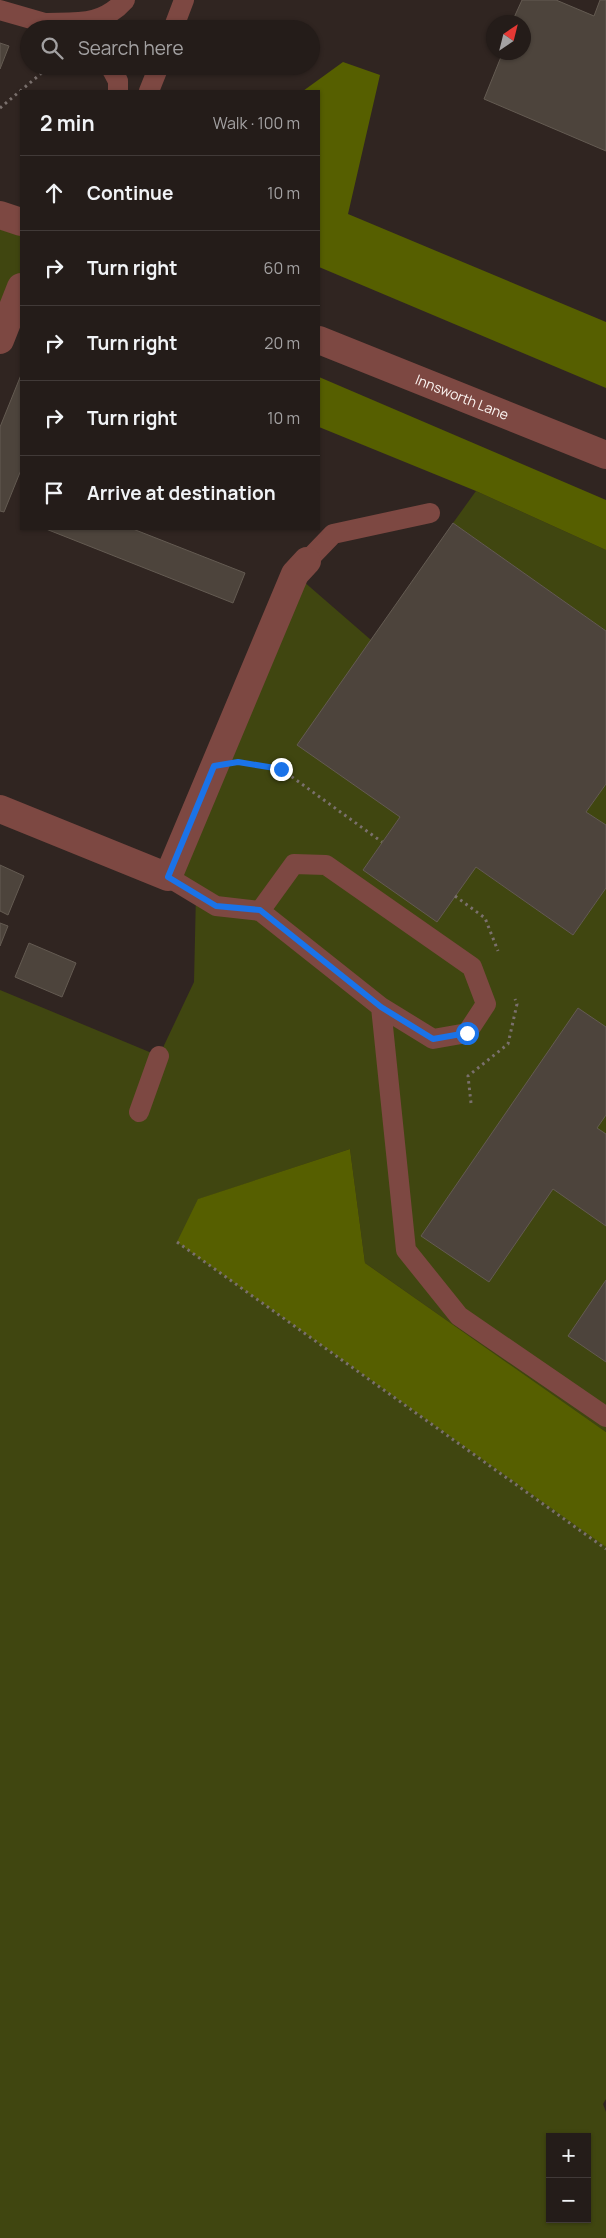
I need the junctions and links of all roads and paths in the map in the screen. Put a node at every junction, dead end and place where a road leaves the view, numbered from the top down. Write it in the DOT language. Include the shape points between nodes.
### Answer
graph roads {
  1 [pos="125,0"];
  2 [pos="184,0"];
  3 [pos="0,10"];
  4 [pos="31,20"];
  5 [pos="94,20"];
  6 [pos="176,20"];
  7 [pos="39,75"];
  8 [pos="115,75"];
  9 [pos="155,75"];
  10 [pos="21,90"];
  11 [pos="118,90"];
  12 [pos="149,90"];
  13 [pos="20,91"];
  14 [pos="0,108"];
  15 [pos="0,215"];
  16 [pos="20,222"];
  17 [pos="20,290"];
  18 [pos="0,340"];
  19 [pos="320,340"];
  20 [pos="606,455"];
  21 [pos="430,513"];
  22 [pos="307,561"];
  23 [pos="214,766"];
  24 [pos="0,809"];
  25 [pos="382,842"];
  26 [pos="168,877"];
  27 [pos="260,910"];
  28 [pos="381,1007"];
  29 [pos="159,1056"];
  30 [pos="139,1112"];
  31 [pos="177,1242"];
  32 [pos="606,1417"];
  33 [pos="606,1549"];
  1 -- 5 [label="lane" via="116,10"];
  2 -- 6 [label="lane"];
  3 -- 4 [label="lane"];
  7 -- 10 [label="path"];
  8 -- 11 [label="lane"];
  9 -- 12 [label="lane"];
  13 -- 14 [label="path"];
  15 -- 16 [label="street"];
  17 -- 18 [label="street"];
  19 -- 20 [label="street, Innsworth Lane"];
  21 -- 22 [label="lane" via="333,534"];
  22 -- 23 [label="street" via="295,574"];
  23 -- 25 [label="path" via="238,762 281,769"];
  23 -- 26 [label="street"];
  24 -- 26 [label="street"];
  26 -- 27 [label="lane" via="216,906"];
  27 -- 28 [label="lane"];
  27 -- 28 [label="lane" via="294,864 326,864 472,967 486,1004 467,1033 433,1039"];
  28 -- 32 [label="lane" via="406,1250 459,1316"];
  29 -- 30 [label="lane"];
  31 -- 33 [label="path"];
}
